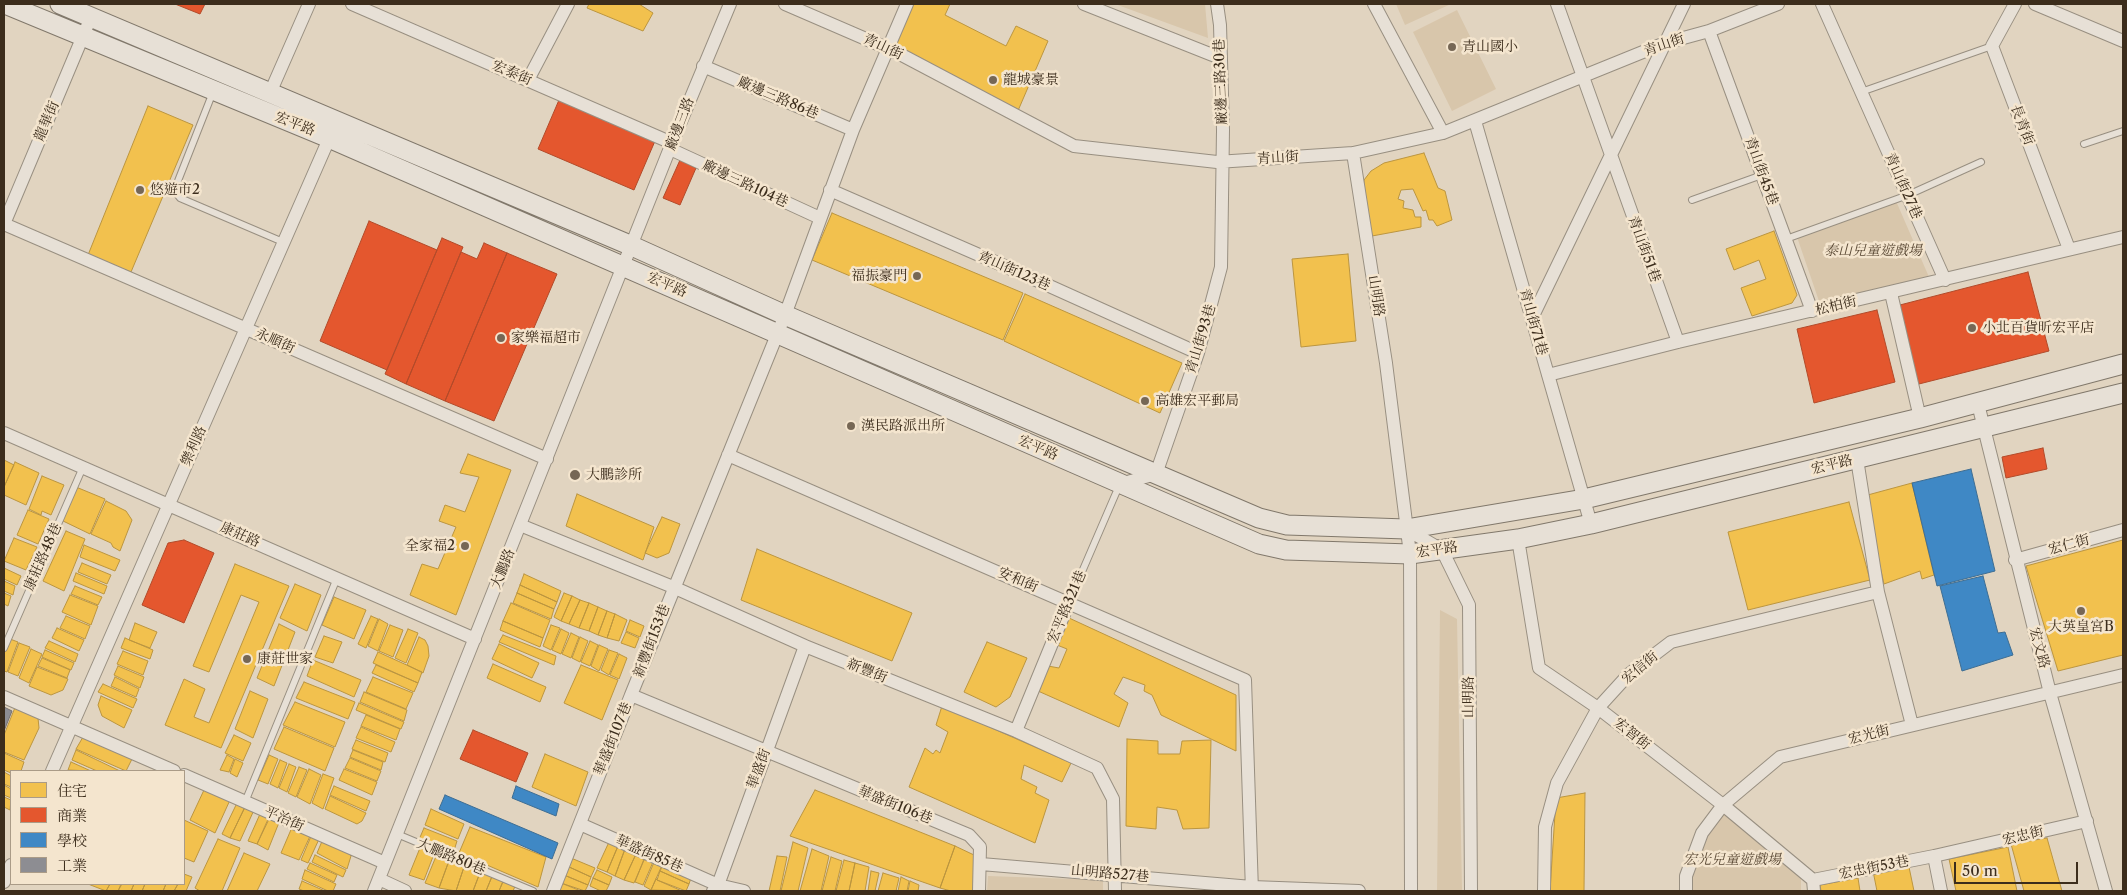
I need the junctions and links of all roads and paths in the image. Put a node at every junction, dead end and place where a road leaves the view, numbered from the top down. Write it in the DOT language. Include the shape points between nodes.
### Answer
graph roads {
  1 [pos="5,4"];
  2 [pos="60,4"];
  3 [pos="309,4"];
  4 [pos="352,4"];
  5 [pos="568,4"];
  6 [pos="730,4"];
  7 [pos="785,4"];
  8 [pos="907,4"];
  9 [pos="1084,4"];
  10 [pos="1216,4"];
  11 [pos="1374,4"];
  12 [pos="1557,4"];
  13 [pos="1684,4"];
  14 [pos="1778,4"];
  15 [pos="1822,4"];
  16 [pos="2015,4"];
  17 [pos="2036,4"];
  18 [pos="90,18"];
  19 [pos="1709,31"];
  20 [pos="82,37"];
  21 [pos="2123,41"];
  22 [pos="1665,43"];
  23 [pos="1992,46"];
  24 [pos="888,49"];
  25 [pos="1220,58"];
  26 [pos="703,66"];
  27 [pos="1584,77"];
  28 [pos="528,80"];
  29 [pos="214,91"];
  30 [pos="1862,92"];
  31 [pos="270,93"];
  32 [pos="337,120"];
  33 [pos="1475,121"];
  34 [pos="853,130"];
  35 [pos="2123,131"];
  36 [pos="1443,133"];
  37 [pos="329,138"];
  38 [pos="2084,144"];
  39 [pos="671,146"];
  40 [pos="1352,153"];
  41 [pos="1610,156"];
  42 [pos="1223,161"];
  43 [pos="1981,162"];
  44 [pos="1762,175"];
  45 [pos="830,190"];
  46 [pos="1908,195"];
  47 [pos="1692,200"];
  48 [pos="820,218"];
  49 [pos="4,224"];
  50 [pos="2123,236"];
  51 [pos="1786,239"];
  52 [pos="283,242"];
  53 [pos="632,246"];
  54 [pos="2069,249"];
  55 [pos="624,266"];
  56 [pos="1945,280"];
  57 [pos="1891,293"];
  58 [pos="1812,311"];
  59 [pos="785,314"];
  60 [pos="1532,318"];
  61 [pos="246,328"];
  62 [pos="777,334"];
  63 [pos="1678,342"];
  64 [pos="1198,353"];
  65 [pos="2123,364"];
  66 [pos="1548,375"];
  67 [pos="2123,393"];
  68 [pos="1978,404"];
  69 [pos="1920,418"];
  70 [pos="1984,428"];
  71 [pos="4,433"];
  72 [pos="728,455"];
  73 [pos="1857,458"];
  74 [pos="546,459"];
  75 [pos="83,467"];
  76 [pos="1156,474"];
  77 [pos="1120,484"];
  78 [pos="1584,499"];
  79 [pos="169,504"];
  80 [pos="520,524"];
  81 [pos="1591,524"];
  82 [pos="1406,529"];
  83 [pos="2123,530"];
  84 [pos="1518,539"];
  85 [pos="1442,550"];
  86 [pos="1410,554"];
  87 [pos="2015,560"];
  88 [pos="337,578"];
  89 [pos="673,587"];
  90 [pos="1878,592"];
  91 [pos="1069,602"];
  92 [pos="475,639"];
  93 [pos="805,646"];
  94 [pos="4,648"];
  95 [pos="2123,675"];
  96 [pos="2050,693"];
  97 [pos="631,695"];
  98 [pos="4,697"];
  99 [pos="1598,708"];
  100 [pos="1912,725"];
  101 [pos="72,726"];
  102 [pos="1016,731"];
  103 [pos="766,751"];
  104 [pos="52,770"];
  105 [pos="172,770"];
  106 [pos="185,775"];
  107 [pos="245,802"];
  108 [pos="1723,805"];
  109 [pos="2088,821"];
  110 [pos="580,824"];
  111 [pos="397,834"];
  112 [pos="1934,856"];
  113 [pos="385,863"];
  114 [pos="980,864"];
  115 [pos="10,867"];
  116 [pos="1116,874"];
  117 [pos="379,878"];
  118 [pos="4,882"];
  119 [pos="1814,886"];
  120 [pos="715,888"];
  121 [pos="1252,889"];
  122 [pos="374,891"];
  123 [pos="405,891"];
  124 [pos="534,891"];
  125 [pos="554,891"];
  126 [pos="744,891"];
  127 [pos="979,891"];
  128 [pos="1115,891"];
  129 [pos="1359,891"];
  130 [pos="1412,891"];
  131 [pos="1471,891"];
  132 [pos="1544,891"];
  133 [pos="1686,891"];
  134 [pos="1941,891"];
  135 [pos="2106,891"];
  1 -- 20 [label="street, 宏平路"];
  2 -- 18 [label="street, 宏平路"];
  3 -- 31 [label="street"];
  4 -- 28 [label="street, 宏泰街"];
  5 -- 28 [label="street"];
  6 -- 26 [label="street, 廠邊三路"];
  7 -- 24 [label="street, 青山街"];
  8 -- 24 [label="street"];
  9 -- 25 [label="street"];
  10 -- 25 [label="street, 廠邊三路30巷"];
  11 -- 36 [label="street"];
  12 -- 27 [label="street, 青山街51巷"];
  13 -- 22 [label="street"];
  14 -- 19 [label="street, 青山街"];
  15 -- 30 [label="street, 青山街27巷"];
  16 -- 23 [label="street"];
  17 -- 21 [label="street"];
  18 -- 20 [label="street, 龍華街"];
  18 -- 31 [label="street, 宏平路"];
  19 -- 22 [label="street, 青山街"];
  19 -- 44 [label="street, 青山街45巷"];
  20 -- 29 [label="street, 宏平路"];
  20 -- 49 [label="street, 龍華街"];
  22 -- 27 [label="street, 青山街"];
  22 -- 41 [label="street"];
  23 -- 30 [label="lane"];
  23 -- 54 [label="street, 長青街"];
  24 -- 34 [label="street"];
  24 -- 42 [label="street, 青山街" via="1074,146"];
  25 -- 42 [label="street, 廠邊三路30巷"];
  26 -- 34 [label="street, 廠邊三路86巷"];
  26 -- 39 [label="street, 廠邊三路"];
  27 -- 33 [label="street, 青山街"];
  27 -- 41 [label="street, 青山街51巷"];
  28 -- 39 [label="street, 宏泰街"];
  29 -- 37 [label="street, 宏平路"];
  29 -- 52 [label="lane" via="176,193 180,198"];
  30 -- 46 [label="street, 青山街27巷"];
  31 -- 32 [label="street, 宏平路"];
  32 -- 37 [label="street, 樂利路"];
  32 -- 53 [label="street, 宏平路"];
  33 -- 36 [label="street, 青山街"];
  33 -- 60 [label="street, 青山街71巷"];
  34 -- 45 [label="street"];
  35 -- 38 [label="lane"];
  36 -- 40 [label="street, 青山街"];
  37 -- 52 [label="street, 樂利路"];
  37 -- 55 [label="street, 宏平路"];
  39 -- 48 [label="street, 廠邊三路104巷"];
  39 -- 53 [label="street, 廠邊三路"];
  40 -- 42 [label="street, 青山街"];
  40 -- 82 [label="street, 山明路" via="1386,363"];
  41 -- 60 [label="street"];
  41 -- 63 [label="street, 青山街51巷"];
  42 -- 64 [label="street, 青山街93巷" via="1221,267"];
  43 -- 46 [label="lane"];
  44 -- 47 [label="lane"];
  44 -- 51 [label="street, 青山街45巷"];
  45 -- 48 [label="street"];
  45 -- 64 [label="street, 青山街123巷"];
  46 -- 51 [label="lane"];
  46 -- 56 [label="street, 青山街27巷"];
  48 -- 59 [label="street"];
  49 -- 61 [label="street, 永順街"];
  50 -- 54 [label="street, 松柏街"];
  51 -- 58 [label="street, 青山街45巷"];
  52 -- 61 [label="street, 樂利路"];
  53 -- 55 [label="street, 大鵬路"];
  53 -- 59 [label="street, 宏平路"];
  54 -- 56 [label="street, 松柏街"];
  55 -- 62 [label="street, 宏平路"];
  55 -- 74 [label="street, 大鵬路"];
  56 -- 57 [label="street, 松柏街"];
  57 -- 58 [label="street, 松柏街"];
  57 -- 69 [label="street"];
  58 -- 63 [label="street, 松柏街"];
  59 -- 62 [label="street"];
  59 -- 76 [label="street, 宏平路"];
  60 -- 66 [label="street, 青山街71巷"];
  61 -- 74 [label="street, 永順街"];
  61 -- 79 [label="street, 樂利路"];
  62 -- 72 [label="street"];
  62 -- 77 [label="street, 宏平路"];
  63 -- 66 [label="street, 松柏街"];
  64 -- 76 [label="street, 青山街93巷"];
  65 -- 68 [label="street, 宏平路"];
  66 -- 78 [label="street, 青山街71巷"];
  67 -- 70 [label="street, 宏平路"];
  68 -- 69 [label="street, 宏平路"];
  68 -- 70 [label="street, 宏文路"];
  69 -- 78 [label="street, 宏平路"];
  70 -- 73 [label="street, 宏平路"];
  70 -- 87 [label="street, 宏文路"];
  71 -- 75 [label="street, 康莊路"];
  72 -- 89 [label="street"];
  72 -- 91 [label="street, 安和街"];
  73 -- 81 [label="street, 宏平路"];
  73 -- 90 [label="street"];
  74 -- 80 [label="street, 大鵬路"];
  75 -- 79 [label="street, 康莊路"];
  75 -- 94 [label="lane, 康莊路48巷"];
  76 -- 77 [label="street"];
  76 -- 82 [label="street, 宏平路" via="1259,518 1287,525"];
  77 -- 86 [label="street, 宏平路" via="1259,544 1286,550"];
  77 -- 91 [label="lane, 宏平路321巷"];
  78 -- 81 [label="street, 青山街71巷"];
  78 -- 82 [label="street, 宏平路"];
  79 -- 88 [label="street, 康莊路"];
  79 -- 101 [label="street, 樂利路"];
  80 -- 89 [label="street, 新豐街"];
  80 -- 92 [label="street, 大鵬路"];
  81 -- 84 [label="street, 宏平路"];
  82 -- 85 [label="street"];
  82 -- 86 [label="street, 山明路"];
  83 -- 87 [label="street, 宏仁街"];
  84 -- 85 [label="street, 宏平路"];
  84 -- 99 [label="street, 宏智街" via="1539,668"];
  85 -- 86 [label="street, 宏平路"];
  85 -- 131 [label="street, 山明路" via="1469,605"];
  86 -- 130 [label="street, 山明路"];
  87 -- 96 [label="street, 宏文路"];
  88 -- 92 [label="street, 康莊路"];
  88 -- 107 [label="lane"];
  89 -- 93 [label="street, 新豐街"];
  89 -- 97 [label="street, 新豐街153巷"];
  90 -- 99 [label="street, 宏信街" via="1671,642 1629,674"];
  90 -- 100 [label="street"];
  91 -- 102 [label="street, 宏平路321巷"];
  91 -- 121 [label="street, 安和街" via="1245,680"];
  92 -- 111 [label="street, 大鵬路"];
  93 -- 102 [label="street, 新豐街"];
  93 -- 103 [label="street, 華盛街"];
  95 -- 96 [label="street, 宏光街"];
  96 -- 100 [label="street, 宏光街"];
  96 -- 109 [label="street, 宏文路"];
  97 -- 103 [label="street, 華盛街107巷"];
  97 -- 110 [label="street, 華盛街107巷"];
  98 -- 101 [label="street"];
  99 -- 108 [label="street, 宏智街"];
  99 -- 132 [label="street, 宏信街" via="1557,783 1545,827"];
  100 -- 108 [label="street, 宏光街" via="1780,757"];
  101 -- 104 [label="street, 樂利路"];
  101 -- 105 [label="street"];
  102 -- 116 [label="street, 新豐街" via="1097,768 1113,799"];
  103 -- 114 [label="street, 華盛街106巷" via="969,835 980,848"];
  103 -- 120 [label="street, 華盛街"];
  106 -- 107 [label="street, 平治街"];
  107 -- 113 [label="street, 平治街"];
  108 -- 119 [label="street, 宏智街"];
  108 -- 133 [label="street, 宏光街" via="1702,833 1686,876"];
  109 -- 112 [label="street, 宏忠街"];
  109 -- 135 [label="street, 宏文路"];
  110 -- 120 [label="street, 華盛街85巷"];
  110 -- 125 [label="street, 華盛街107巷"];
  111 -- 113 [label="street, 大鵬路"];
  111 -- 124 [label="lane, 大鵬路80巷"];
  112 -- 119 [label="street, 宏忠街53巷"];
  112 -- 134 [label="street"];
  113 -- 117 [label="street, 大鵬路"];
  114 -- 116 [label="street, 山明路527巷"];
  114 -- 127 [label="street, 華盛街106巷"];
  115 -- 118 [label="street"];
  116 -- 121 [label="street, 山明路527巷"];
  116 -- 128 [label="street, 新豐街"];
  117 -- 122 [label="street, 大鵬路"];
  117 -- 123 [label="street"];
  120 -- 126 [label="street, 華盛街85巷"];
  121 -- 129 [label="street, 山明路527巷"];
}
